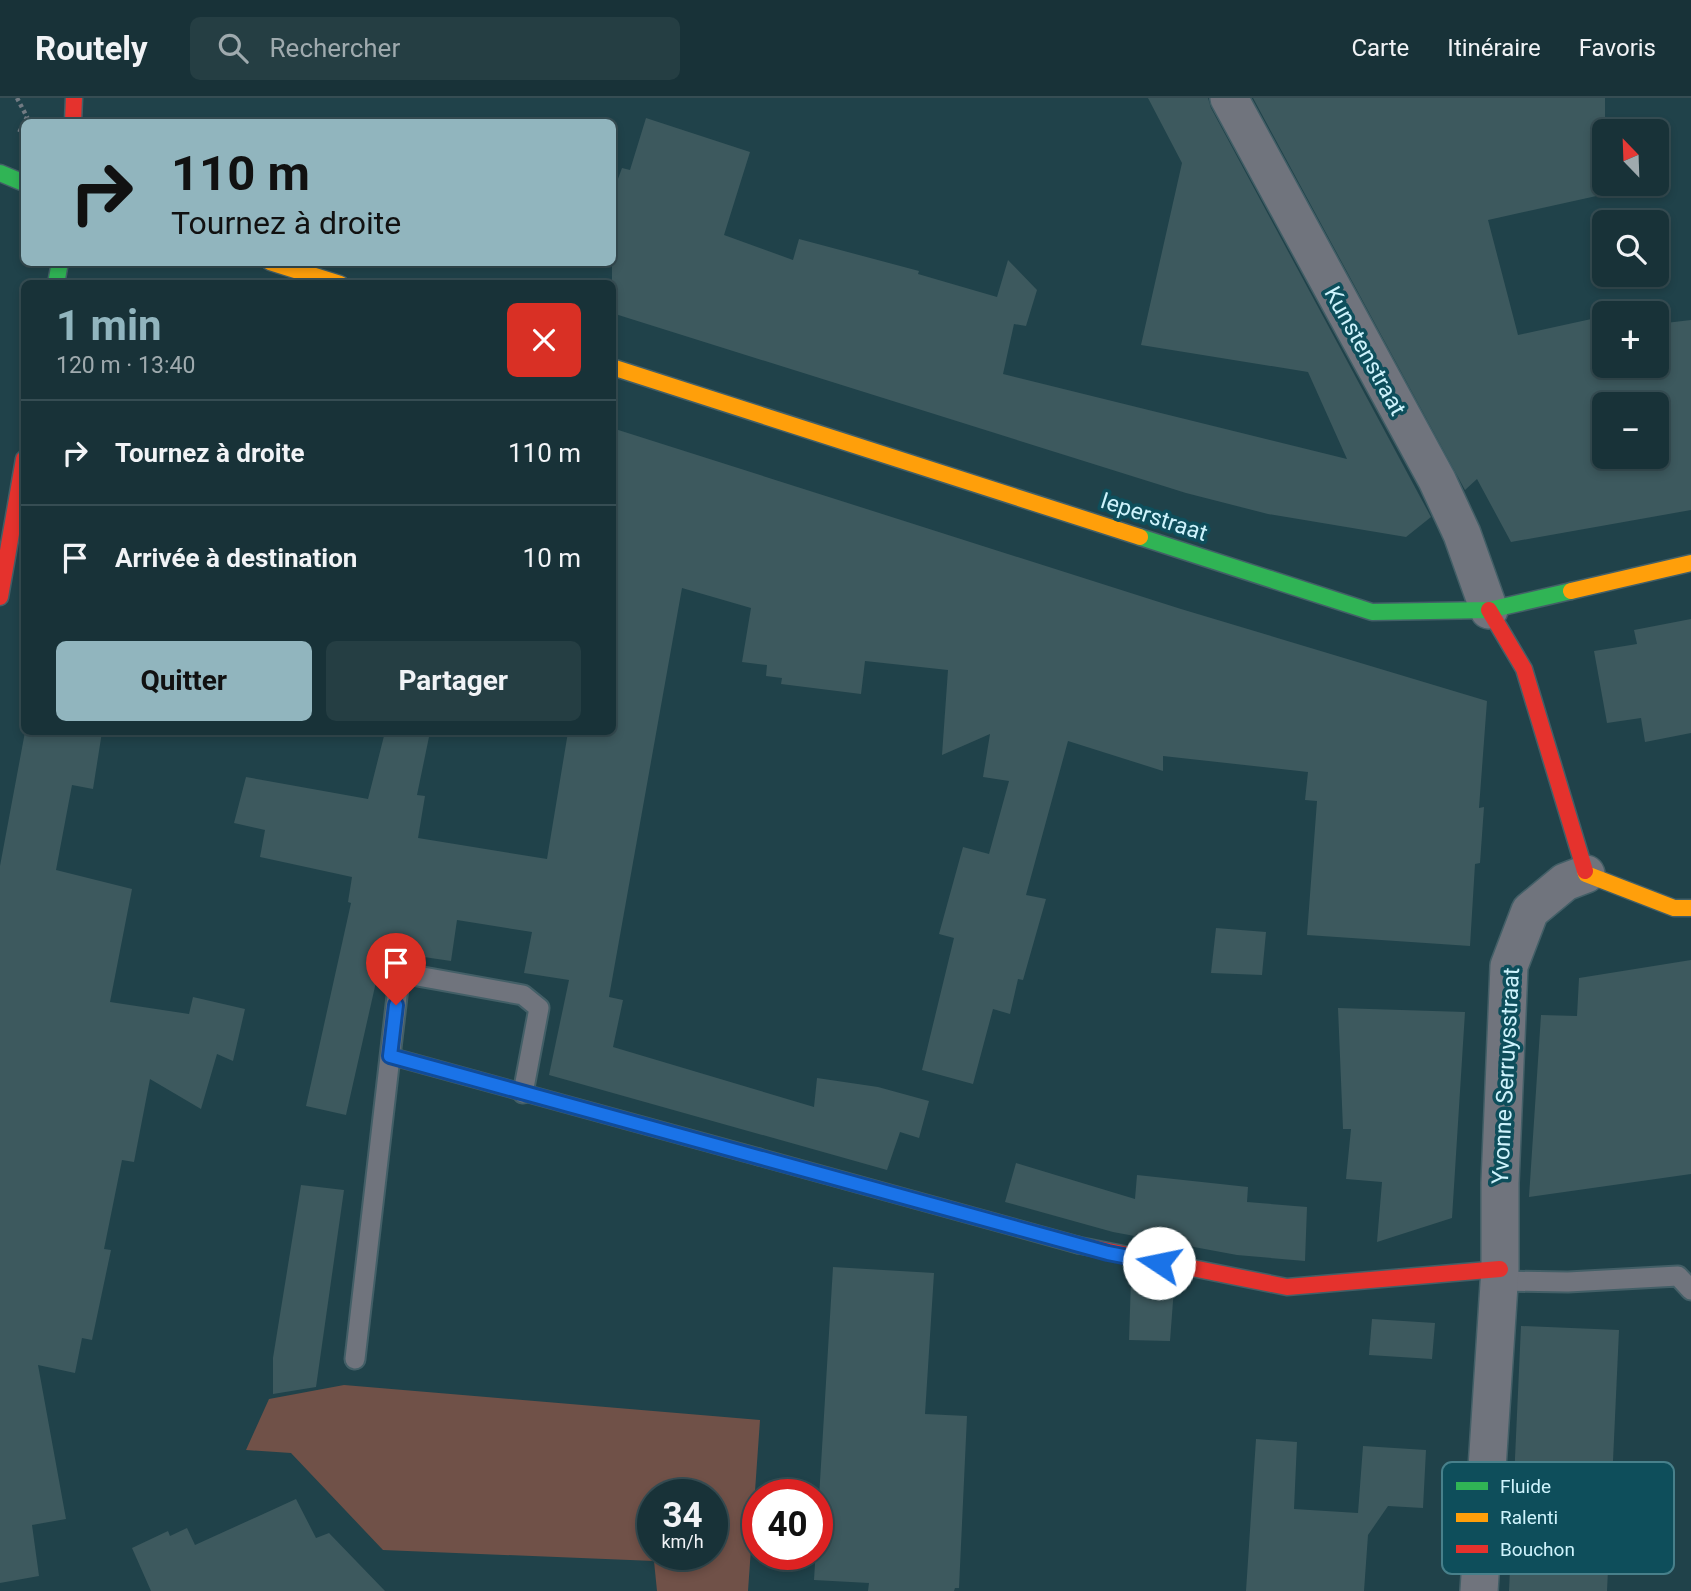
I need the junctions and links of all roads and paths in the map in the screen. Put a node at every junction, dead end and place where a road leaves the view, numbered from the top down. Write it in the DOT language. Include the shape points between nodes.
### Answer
graph roads {
  1 [pos="17,98"];
  2 [pos="75,98"];
  3 [pos="1229,98"];
  4 [pos="26,119"];
  5 [pos="73,119"];
  6 [pos="21,130"];
  7 [pos="19,134"];
  8 [pos="0,173"];
  9 [pos="21,182"];
  10 [pos="283,266"];
  11 [pos="327,280"];
  12 [pos="616,368"];
  13 [pos="21,476"];
  14 [pos="1691,563"];
  15 [pos="0,597"];
  16 [pos="1489,610"];
  17 [pos="1586,874"];
  18 [pos="1691,908"];
  19 [pos="390,1056"];
  20 [pos="523,1093"];
  21 [pos="1500,1275"];
  22 [pos="1691,1290"];
  23 [pos="355,1359"];
  24 [pos="1488,1462"];
  1 -- 4 [label="path"];
  2 -- 5 [label="street"];
  3 -- 16 [label="street, Kunstenstraat" via="1437,480"];
  6 -- 7 [label="path"];
  8 -- 9 [label="street"];
  10 -- 11 [label="street"];
  12 -- 16 [label="street, Ieperstraat" via="1372,612"];
  13 -- 15 [label="street"];
  14 -- 16 [label="street, Ieperstraat"];
  16 -- 17 [label="street" via="1524,669"];
  17 -- 18 [label="street" via="1674,908"];
  17 -- 21 [label="street, Yvonne Serruysstraat" via="1565,883 1530,911 1509,967"];
  19 -- 20 [label="street"];
  19 -- 20 [label="lane" via="399,979 412,975 523,996 539,1008"];
  19 -- 23 [label="lane"];
  20 -- 21 [label="street" via="1108,1253 1287,1287"];
  21 -- 22 [label="lane" via="1568,1282 1678,1276"];
  21 -- 24 [label="street, Yvonne Serruysstraat"];
}
